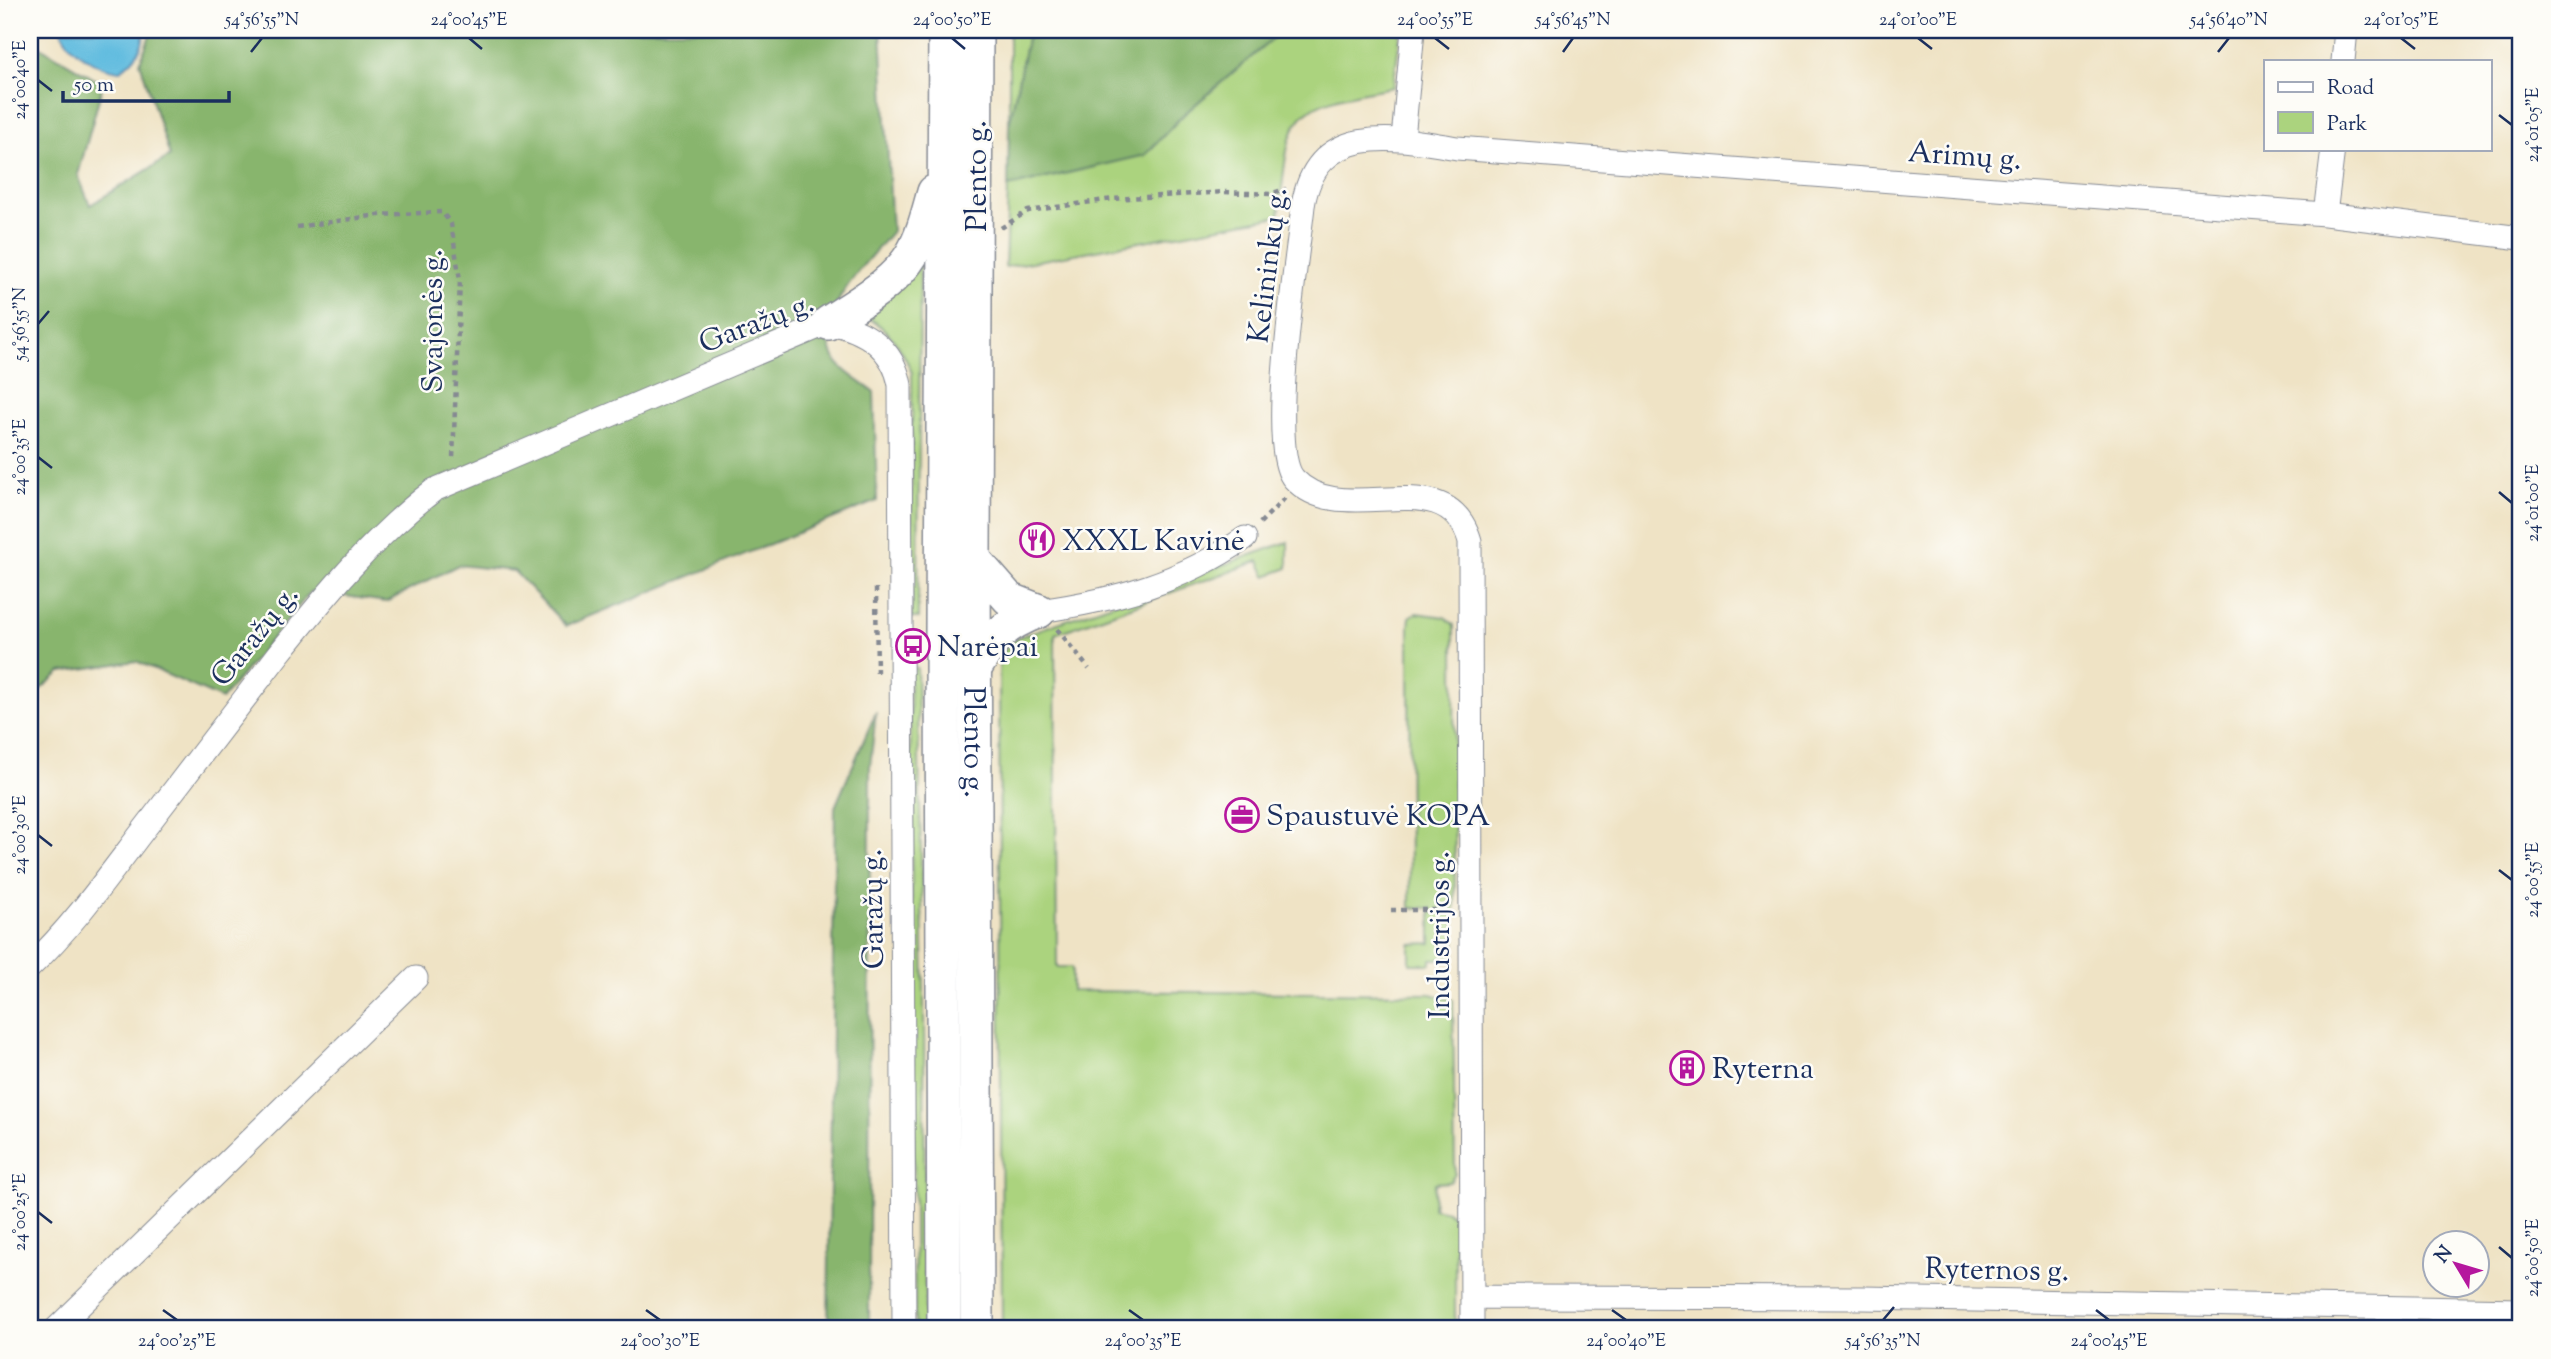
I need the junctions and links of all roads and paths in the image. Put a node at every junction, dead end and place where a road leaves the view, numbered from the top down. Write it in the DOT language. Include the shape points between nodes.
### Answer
graph roads {
  1 [pos="945,30"];
  2 [pos="976,30"];
  3 [pos="1413,30"];
  4 [pos="2346,30"];
  5 [pos="2343,60"];
  6 [pos="1403,139"];
  7 [pos="2333,150"];
  8 [pos="945,153"];
  9 [pos="1307,182"];
  10 [pos="2325,214"];
  11 [pos="297,227"];
  12 [pos="2521,238"];
  13 [pos="976,244"];
  14 [pos="828,323"];
  15 [pos="1292,475"];
  16 [pos="435,490"];
  17 [pos="1245,538"];
  18 [pos="974,559"];
  19 [pos="2521,578"];
  20 [pos="2518,595"];
  21 [pos="1041,611"];
  22 [pos="1089,669"];
  23 [pos="974,670"];
  24 [pos="1391,909"];
  25 [pos="1471,910"];
  26 [pos="30,967"];
  27 [pos="416,978"];
  28 [pos="1472,1297"];
  29 [pos="2521,1310"];
  30 [pos="56,1329"];
  31 [pos="904,1329"];
  32 [pos="944,1329"];
  33 [pos="977,1329"];
  34 [pos="1472,1329"];
  1 -- 8 [label="highway, Plento g."];
  2 -- 13 [label="highway, Plento g."];
  3 -- 6 [label="street"];
  4 -- 5 [label="street"];
  6 -- 9 [label="street, Kelininkų g." via="1362,141 1339,148 1317,166"];
  6 -- 10 [label="street, Arimų g." via="1457,148"];
  7 -- 10 [label="street"];
  8 -- 14 [label="highway" via="911,256 892,278"];
  8 -- 32 [label="highway, Plento g."];
  9 -- 13 [label="path" via="1270,194 1113,199 1028,211"];
  9 -- 15 [label="street, Kelininkų g." via="1282,404"];
  10 -- 12 [label="street, Arimų g."];
  11 -- 16 [label="path, Svajonės g." via="378,215 442,212 452,224 460,281 454,458"];
  13 -- 18 [label="highway, Plento g."];
  14 -- 16 [label="street, Garažų g."];
  14 -- 31 [label="street, Garažų g." via="851,327 876,342 892,360 900,385"];
  15 -- 17 [label="path"];
  15 -- 25 [label="street, Industrijos g." via="1317,495 1414,499 1439,503 1460,515 1470,541"];
  16 -- 26 [label="street, Garažų g." via="405,513 335,584 107,877"];
  17 -- 21 [label="street" via="1208,563 1170,580 1085,605"];
  18 -- 21 [label="highway" via="1009,598"];
  18 -- 23 [label="highway, Plento g."];
  19 -- 20 [label="path"];
  21 -- 22 [label="path"];
  21 -- 23 [label="highway" via="1009,623"];
  23 -- 33 [label="highway, Plento g."];
  24 -- 25 [label="path"];
  25 -- 28 [label="street, Industrijos g."];
  27 -- 30 [label="street"];
  28 -- 29 [label="street, Ryternos g." via="1863,1298"];
  28 -- 34 [label="street, Industrijos g."];
}
